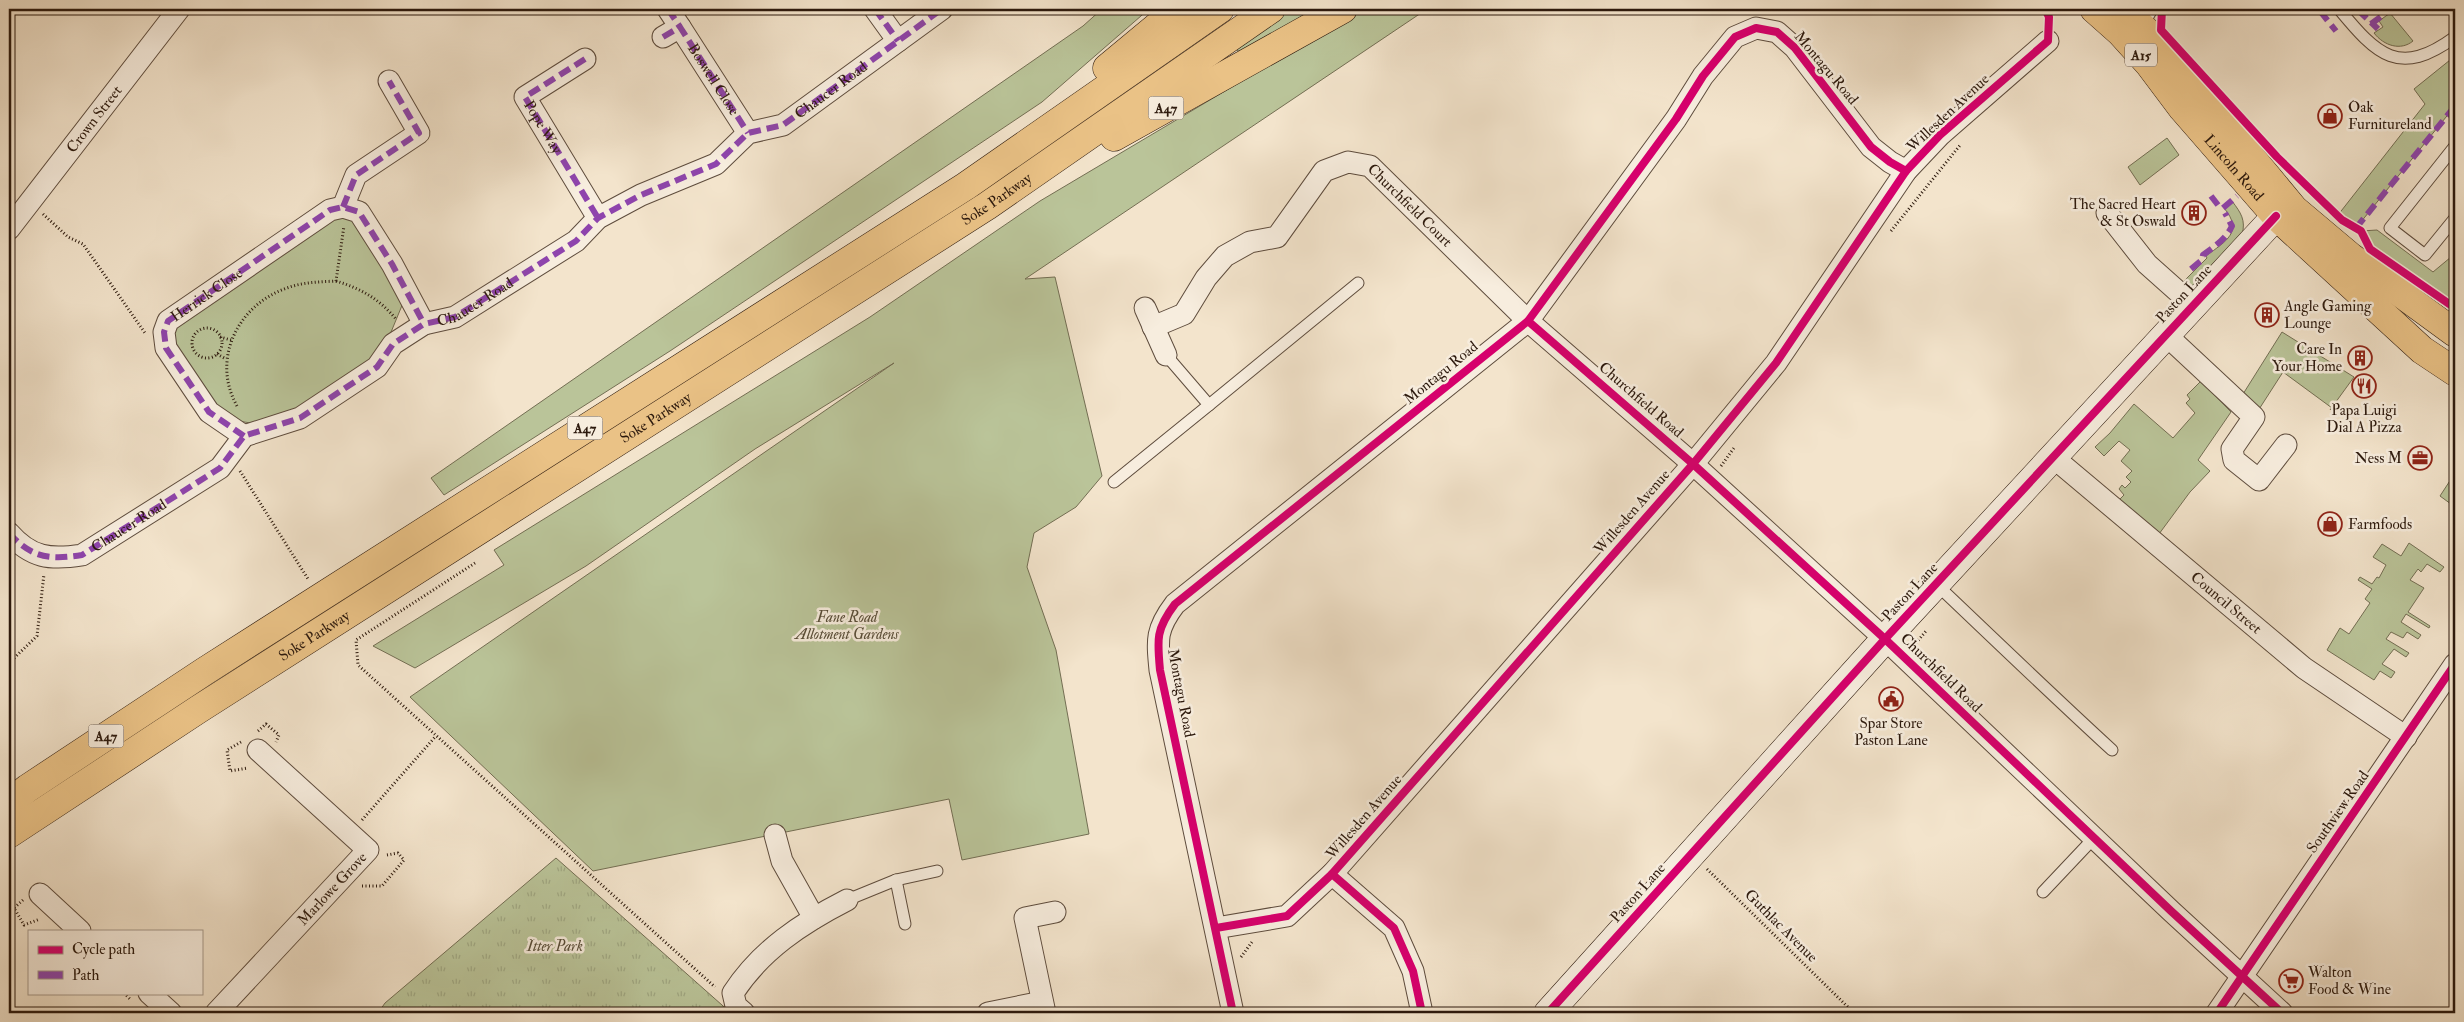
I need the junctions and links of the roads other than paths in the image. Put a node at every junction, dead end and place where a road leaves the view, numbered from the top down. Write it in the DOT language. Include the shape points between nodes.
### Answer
graph roads {
  1 [pos="179,9"];
  2 [pos="668,9"];
  3 [pos="875,9"];
  4 [pos="942,9"];
  5 [pos="1178,9"];
  6 [pos="1220,9"];
  7 [pos="1271,9"];
  8 [pos="1344,9"];
  9 [pos="2094,9"];
  10 [pos="2339,9"];
  11 [pos="2139,15"];
  12 [pos="2455,37"];
  13 [pos="2048,41"];
  14 [pos="898,42"];
  15 [pos="585,59"];
  16 [pos="388,81"];
  17 [pos="748,133"];
  18 [pos="2455,146"];
  19 [pos="1906,171"];
  20 [pos="966,186"];
  21 [pos="987,206"];
  22 [pos="345,207"];
  23 [pos="2107,213"];
  24 [pos="2276,216"];
  25 [pos="598,218"];
  26 [pos="2455,218"];
  27 [pos="9,230"];
  28 [pos="1358,283"];
  29 [pos="2193,305"];
  30 [pos="1528,321"];
  31 [pos="416,329"];
  32 [pos="2455,333"];
  33 [pos="2166,334"];
  34 [pos="1166,355"];
  35 [pos="2455,372"];
  36 [pos="1209,405"];
  37 [pos="238,433"];
  38 [pos="2286,445"];
  39 [pos="2054,458"];
  40 [pos="1692,464"];
  41 [pos="1114,482"];
  42 [pos="9,533"];
  43 [pos="1936,584"];
  44 [pos="1885,638"];
  45 [pos="2455,664"];
  46 [pos="2406,737"];
  47 [pos="256,749"];
  48 [pos="2112,750"];
  49 [pos="9,803"];
  50 [pos="9,834"];
  51 [pos="775,835"];
  52 [pos="2094,838"];
  53 [pos="937,871"];
  54 [pos="1332,874"];
  55 [pos="896,880"];
  56 [pos="2043,892"];
  57 [pos="40,894"];
  58 [pos="847,900"];
  59 [pos="1055,912"];
  60 [pos="814,918"];
  61 [pos="905,924"];
  62 [pos="1216,928"];
  63 [pos="79,930"];
  64 [pos="2242,975"];
  65 [pos="150,994"];
  66 [pos="738,1004"];
  67 [pos="1044,1008"];
  68 [pos="171,1013"];
  69 [pos="216,1013"];
  70 [pos="988,1013"];
  71 [pos="1233,1013"];
  72 [pos="1422,1013"];
  73 [pos="1548,1013"];
  74 [pos="2217,1013"];
  75 [pos="2282,1013"];
  1 -- 27 [label="street, Crown Street"];
  2 -- 17 [label="street, Boswell Close" via="672,32"];
  3 -- 14 [label="street"];
  4 -- 14 [label="street, Chaucer Road"];
  5 -- 20 [label="highway, A47"];
  6 -- 20 [label="highway, Soke Parkway / A47"];
  7 -- 21 [label="highway, Soke Parkway / A47"];
  8 -- 21 [label="highway, A47"];
  9 -- 24 [label="highway, Lincoln Road / A15" via="2150,64 2182,108"];
  10 -- 12 [label="lane" via="2370,43 2389,56 2404,60 2432,52"];
  11 -- 32 [label="highway, Lincoln Road / A15" via="2294,209 2351,257"];
  13 -- 19 [label="street, Willesden Avenue" via="1940,135"];
  14 -- 17 [label="street, Chaucer Road" via="782,125"];
  15 -- 25 [label="street, Pope Way" via="525,97"];
  16 -- 22 [label="street" via="419,133 356,174"];
  17 -- 25 [label="street, Chaucer Road" via="716,164 641,195"];
  18 -- 26 [label="lane" via="2390,228 2425,255"];
  19 -- 30 [label="street, Montagu Road" via="1871,146 1796,48 1777,32 1756,28 1735,37 1722,52"];
  19 -- 40 [label="street, Willesden Avenue" via="1776,363"];
  20 -- 49 [label="highway, Soke Parkway / A47" via="204,672"];
  21 -- 50 [label="highway, Soke Parkway / A47" via="199,709"];
  22 -- 31 [label="street" via="359,212 392,264"];
  22 -- 37 [label="street, Herrick Close" via="330,210 168,321 164,332 166,348 209,412"];
  23 -- 29 [label="street" via="2147,264"];
  24 -- 29 [label="street, Paston Lane"];
  24 -- 35 [label="highway, Lincoln Road / A15" via="2422,350"];
  25 -- 31 [label="street, Chaucer Road" via="576,241 455,317"];
  28 -- 36 [label="lane"];
  29 -- 33 [label="street, Paston Lane"];
  30 -- 34 [label="street, Churchfield Court" via="1370,166 1348,162 1324,171 1277,237 1250,242 1226,256 1206,278 1184,314 1149,318"];
  30 -- 40 [label="street, Churchfield Road"];
  30 -- 62 [label="street, Montagu Road" via="1175,604 1162,621 1157,645 1160,670"];
  31 -- 37 [label="street, Chaucer Road" via="394,344 377,367 300,418"];
  33 -- 38 [label="street" via="2254,417 2232,449 2234,460 2259,480"];
  33 -- 39 [label="street, Paston Lane"];
  34 -- 36 [label="lane"];
  36 -- 41 [label="lane"];
  37 -- 42 [label="street, Chaucer Road" via="220,468 82,555 58,559 33,554"];
  39 -- 43 [label="street, Paston Lane"];
  39 -- 46 [label="street, Council Street" via="2304,668"];
  40 -- 44 [label="street, Churchfield Road"];
  40 -- 54 [label="street, Willesden Avenue"];
  43 -- 44 [label="street, Paston Lane"];
  43 -- 48 [label="lane"];
  44 -- 52 [label="street, Churchfield Road"];
  44 -- 73 [label="street, Paston Lane"];
  45 -- 46 [label="street, Southview Road"];
  46 -- 64 [label="street, Southview Road"];
  47 -- 69 [label="street, Marlowe Grove" via="368,850"];
  51 -- 60 [label="street" via="782,861"];
  52 -- 56 [label="lane"];
  52 -- 64 [label="street, Churchfield Road"];
  53 -- 55 [label="lane"];
  54 -- 62 [label="street, Willesden Avenue" via="1287,916"];
  54 -- 72 [label="street" via="1394,928 1412,970"];
  55 -- 58 [label="lane"];
  55 -- 61 [label="lane"];
  57 -- 63 [label="street"];
  58 -- 60 [label="street"];
  59 -- 67 [label="street" via="1024,918"];
  60 -- 66 [label="street" via="779,940 746,974"];
  62 -- 71 [label="street, Montagu Road"];
  64 -- 74 [label="street, Southview Road"];
  64 -- 75 [label="street, Churchfield Road"];
  65 -- 68 [label="street"];
  67 -- 70 [label="street"];
}
